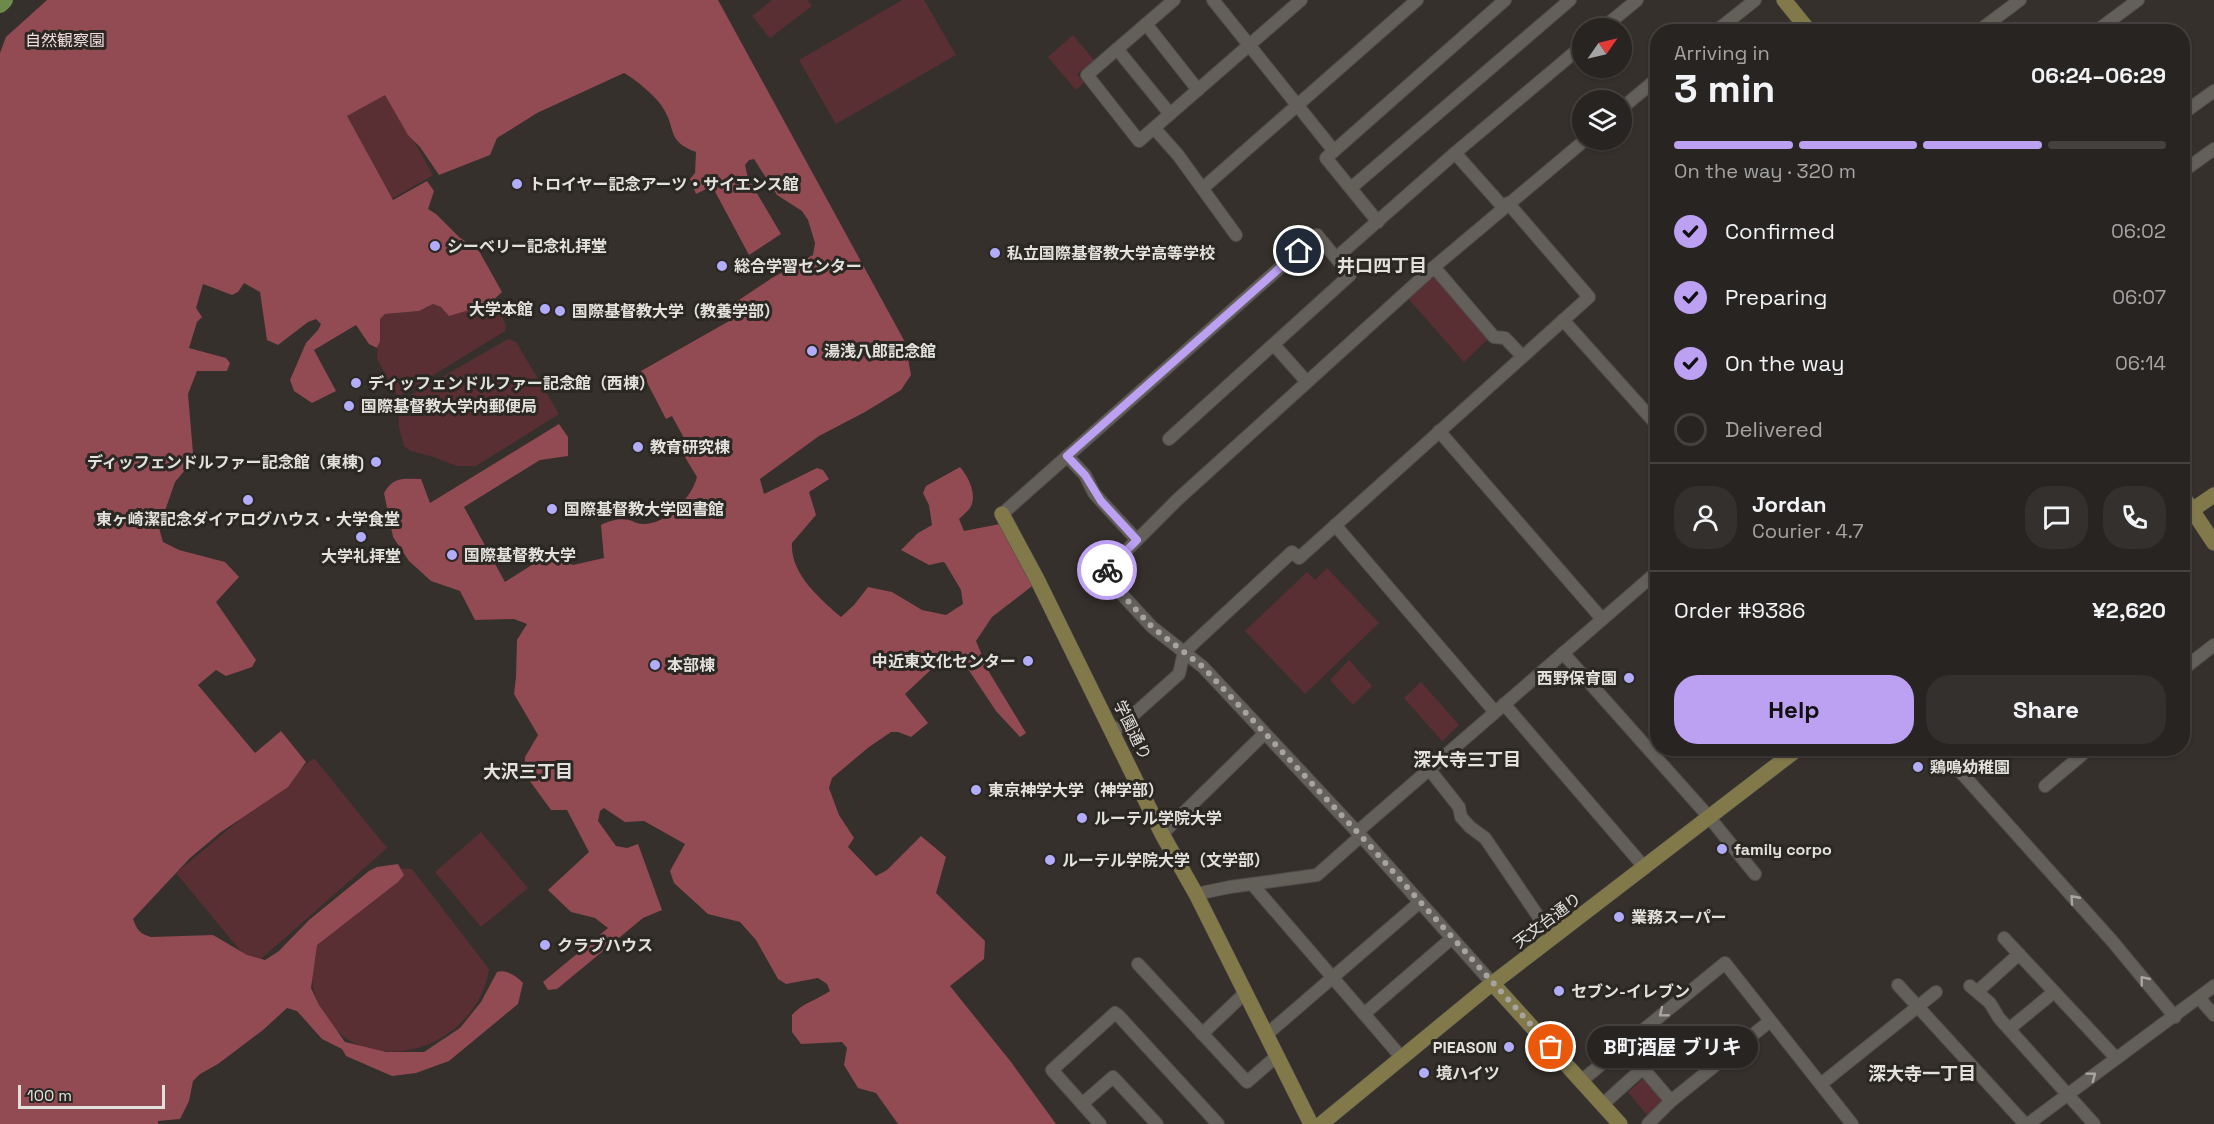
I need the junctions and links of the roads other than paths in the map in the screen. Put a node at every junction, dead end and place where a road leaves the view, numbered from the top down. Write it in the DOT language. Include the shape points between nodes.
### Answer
graph roads {
  1 [pos="1174,0"];
  2 [pos="1213,0"];
  3 [pos="1301,0"];
  4 [pos="1418,0"];
  5 [pos="1505,0"];
  6 [pos="1570,0"];
  7 [pos="1637,0"];
  8 [pos="1755,0"];
  9 [pos="1784,0"];
  10 [pos="2020,0"];
  11 [pos="2138,0"];
  12 [pos="1615,18"];
  13 [pos="1146,24"];
  14 [pos="1725,24"];
  15 [pos="1804,24"];
  16 [pos="1988,24"];
  17 [pos="2106,24"];
  18 [pos="1249,45"];
  19 [pos="1117,50"];
  20 [pos="1572,54"];
  21 [pos="1650,85"];
  22 [pos="1198,90"];
  23 [pos="2214,91"];
  24 [pos="1632,100"];
  25 [pos="1297,105"];
  26 [pos="2190,108"];
  27 [pos="1170,114"];
  28 [pos="1154,128"];
  29 [pos="2214,149"];
  30 [pos="1573,150"];
  31 [pos="1334,151"];
  32 [pos="1455,153"];
  33 [pos="2190,166"];
  34 [pos="1203,188"];
  35 [pos="1351,188"];
  36 [pos="1506,205"];
  37 [pos="1378,222"];
  38 [pos="1236,235"];
  39 [pos="1337,257"];
  40 [pos="1434,267"];
  41 [pos="1563,320"];
  42 [pos="1274,345"];
  43 [pos="1522,356"];
  44 [pos="1307,382"];
  45 [pos="1650,417"];
  46 [pos="1439,431"];
  47 [pos="1169,439"];
  48 [pos="1067,456"];
  49 [pos="2214,495"];
  50 [pos="2190,512"];
  51 [pos="1002,514"];
  52 [pos="2190,515"];
  53 [pos="1335,525"];
  54 [pos="1137,540"];
  55 [pos="2214,543"];
  56 [pos="1650,578"];
  57 [pos="1602,619"];
  58 [pos="2214,645"];
  59 [pos="1184,652"];
  60 [pos="1563,653"];
  61 [pos="2190,664"];
  62 [pos="1499,708"];
  63 [pos="1113,732"];
  64 [pos="1264,734"];
  65 [pos="1650,751"];
  66 [pos="1655,756"];
  67 [pos="1788,756"];
  68 [pos="1957,756"];
  69 [pos="2081,756"];
  70 [pos="1429,769"];
  71 [pos="2045,786"];
  72 [pos="1709,817"];
  73 [pos="1162,834"];
  74 [pos="1359,834"];
  75 [pos="1645,867"];
  76 [pos="1755,874"];
  77 [pos="1252,884"];
  78 [pos="1196,894"];
  79 [pos="1420,902"];
  80 [pos="1452,938"];
  81 [pos="1553,938"];
  82 [pos="2004,938"];
  83 [pos="2019,954"];
  84 [pos="1138,964"];
  85 [pos="1332,978"];
  86 [pos="1493,984"];
  87 [pos="1898,986"];
  88 [pos="2214,986"];
  89 [pos="1936,992"];
  90 [pos="2054,992"];
  91 [pos="1245,993"];
  92 [pos="2200,999"];
  93 [pos="1918,1007"];
  94 [pos="1364,1014"];
  95 [pos="2214,1016"];
  96 [pos="2175,1017"];
  97 [pos="1770,1021"];
  98 [pos="2009,1029"];
  99 [pos="1202,1034"];
  100 [pos="1266,1035"];
  101 [pos="1623,1045"];
  102 [pos="1277,1056"];
  103 [pos="1402,1058"];
  104 [pos="2116,1058"];
  105 [pos="1643,1068"];
  106 [pos="1581,1081"];
  107 [pos="1821,1084"];
  108 [pos="2067,1095"];
  109 [pos="1671,1101"];
  110 [pos="1082,1104"];
  111 [pos="1602,1105"];
  112 [pos="1212,1122"];
  113 [pos="1100,1124"];
  114 [pos="1157,1124"];
  115 [pos="1311,1124"];
  116 [pos="1321,1124"];
  117 [pos="1620,1124"];
  118 [pos="1647,1124"];
  119 [pos="1852,1124"];
  120 [pos="2027,1124"];
  121 [pos="2094,1124"];
  1 -- 13 [label="street"];
  2 -- 18 [label="street"];
  3 -- 18 [label="street"];
  4 -- 25 [label="street"];
  5 -- 31 [label="street"];
  6 -- 35 [label="street"];
  7 -- 12 [label="street"];
  8 -- 14 [label="street"];
  9 -- 15 [label="street"];
  10 -- 16 [label="street"];
  11 -- 17 [label="street"];
  13 -- 19 [label="street"];
  13 -- 22 [label="street"];
  18 -- 22 [label="street"];
  18 -- 25 [label="street"];
  19 -- 27 [label="street"];
  19 -- 28 [label="street" via="1087,75 1139,141"];
  20 -- 32 [label="street"];
  21 -- 24 [label="street"];
  22 -- 27 [label="street"];
  23 -- 26 [label="street"];
  25 -- 31 [label="street"];
  25 -- 34 [label="street"];
  27 -- 28 [label="street"];
  28 -- 34 [label="street"];
  29 -- 33 [label="street"];
  30 -- 36 [label="street"];
  31 -- 35 [label="street" via="1326,158"];
  32 -- 36 [label="street"];
  32 -- 37 [label="street"];
  34 -- 38 [label="street"];
  35 -- 37 [label="street"];
  36 -- 40 [label="street"];
  36 -- 41 [label="street" via="1589,297"];
  37 -- 39 [label="street"];
  39 -- 42 [label="street" via="1350,275"];
  39 -- 48 [label="street" via="1317,235"];
  40 -- 43 [label="street" via="1494,337 1505,338"];
  40 -- 44 [label="street"];
  41 -- 43 [label="street"];
  41 -- 45 [label="street"];
  42 -- 44 [label="street"];
  42 -- 47 [label="street"];
  43 -- 46 [label="street"];
  44 -- 54 [label="street"];
  46 -- 53 [label="street"];
  46 -- 57 [label="street"];
  48 -- 51 [label="street"];
  48 -- 54 [label="street"];
  49 -- 50 [label="street"];
  51 -- 63 [label="street, 学園通り"];
  52 -- 55 [label="street"];
  53 -- 59 [label="street" via="1299,558 1293,552"];
  53 -- 62 [label="street"];
  54 -- 59 [label="street" via="1103,574 1152,627"];
  56 -- 57 [label="street"];
  57 -- 60 [label="street"];
  58 -- 61 [label="street"];
  59 -- 63 [label="street" via="1179,674"];
  59 -- 64 [label="street" via="1203,667"];
  60 -- 62 [label="street"];
  60 -- 65 [label="street"];
  62 -- 70 [label="street"];
  62 -- 75 [label="street"];
  63 -- 73 [label="street, 学園通り"];
  64 -- 73 [label="street"];
  64 -- 74 [label="street"];
  66 -- 72 [label="street"];
  67 -- 72 [label="street, 天文台通り"];
  96 -- 68 [label="street, one-way" via="1958,769"];
  69 -- 71 [label="street"];
  70 -- 74 [label="street"];
  70 -- 81 [label="street" via="1459,807 1461,817 1485,838"];
  72 -- 75 [label="street, 天文台通り"];
  72 -- 76 [label="street"];
  73 -- 78 [label="street, 学園通り"];
  74 -- 77 [label="street" via="1317,875"];
  74 -- 79 [label="street"];
  75 -- 81 [label="street, 天文台通り"];
  77 -- 78 [label="street"];
  77 -- 85 [label="street"];
  78 -- 91 [label="street, 学園通り"];
  79 -- 80 [label="street"];
  79 -- 85 [label="street"];
  80 -- 86 [label="street"];
  80 -- 94 [label="street"];
  81 -- 86 [label="street, 天文台通り"];
  82 -- 83 [label="street"];
  83 -- 90 [label="street"];
  83 -- 98 [label="street" via="1974,988"];
  84 -- 99 [label="street"];
  85 -- 94 [label="street"];
  85 -- 100 [label="street"];
  86 -- 103 [label="street, 天文台通り"];
  86 -- 106 [label="street"];
  87 -- 93 [label="street"];
  88 -- 92 [label="street"];
  89 -- 93 [label="street"];
  90 -- 98 [label="street"];
  90 -- 104 [label="street"];
  91 -- 99 [label="street"];
  91 -- 100 [label="street, 学園通り"];
  92 -- 95 [label="street"];
  92 -- 96 [label="street"];
  93 -- 107 [label="street"];
  93 -- 120 [label="street"];
  94 -- 103 [label="street"];
  96 -- 104 [label="street"];
  97 -- 101 [label="street, one-way" via="1725,963"];
  97 -- 107 [label="street"];
  97 -- 109 [label="street"];
  98 -- 108 [label="street"];
  99 -- 102 [label="street" via="1247,1082"];
  100 -- 102 [label="street, 学園通り"];
  101 -- 105 [label="street"];
  101 -- 106 [label="street"];
  102 -- 115 [label="street, 学園通り"];
  103 -- 116 [label="street, 天文台通り"];
  108 -- 104 [label="street, one-way"];
  105 -- 109 [label="street"];
  105 -- 111 [label="street"];
  106 -- 111 [label="street"];
  107 -- 119 [label="street"];
  108 -- 120 [label="street"];
  108 -- 121 [label="street"];
  109 -- 118 [label="street"];
  110 -- 112 [label="street" via="1052,1070 1115,1013"];
  110 -- 113 [label="street"];
  110 -- 114 [label="street" via="1113,1077"];
  111 -- 117 [label="street"];
}
